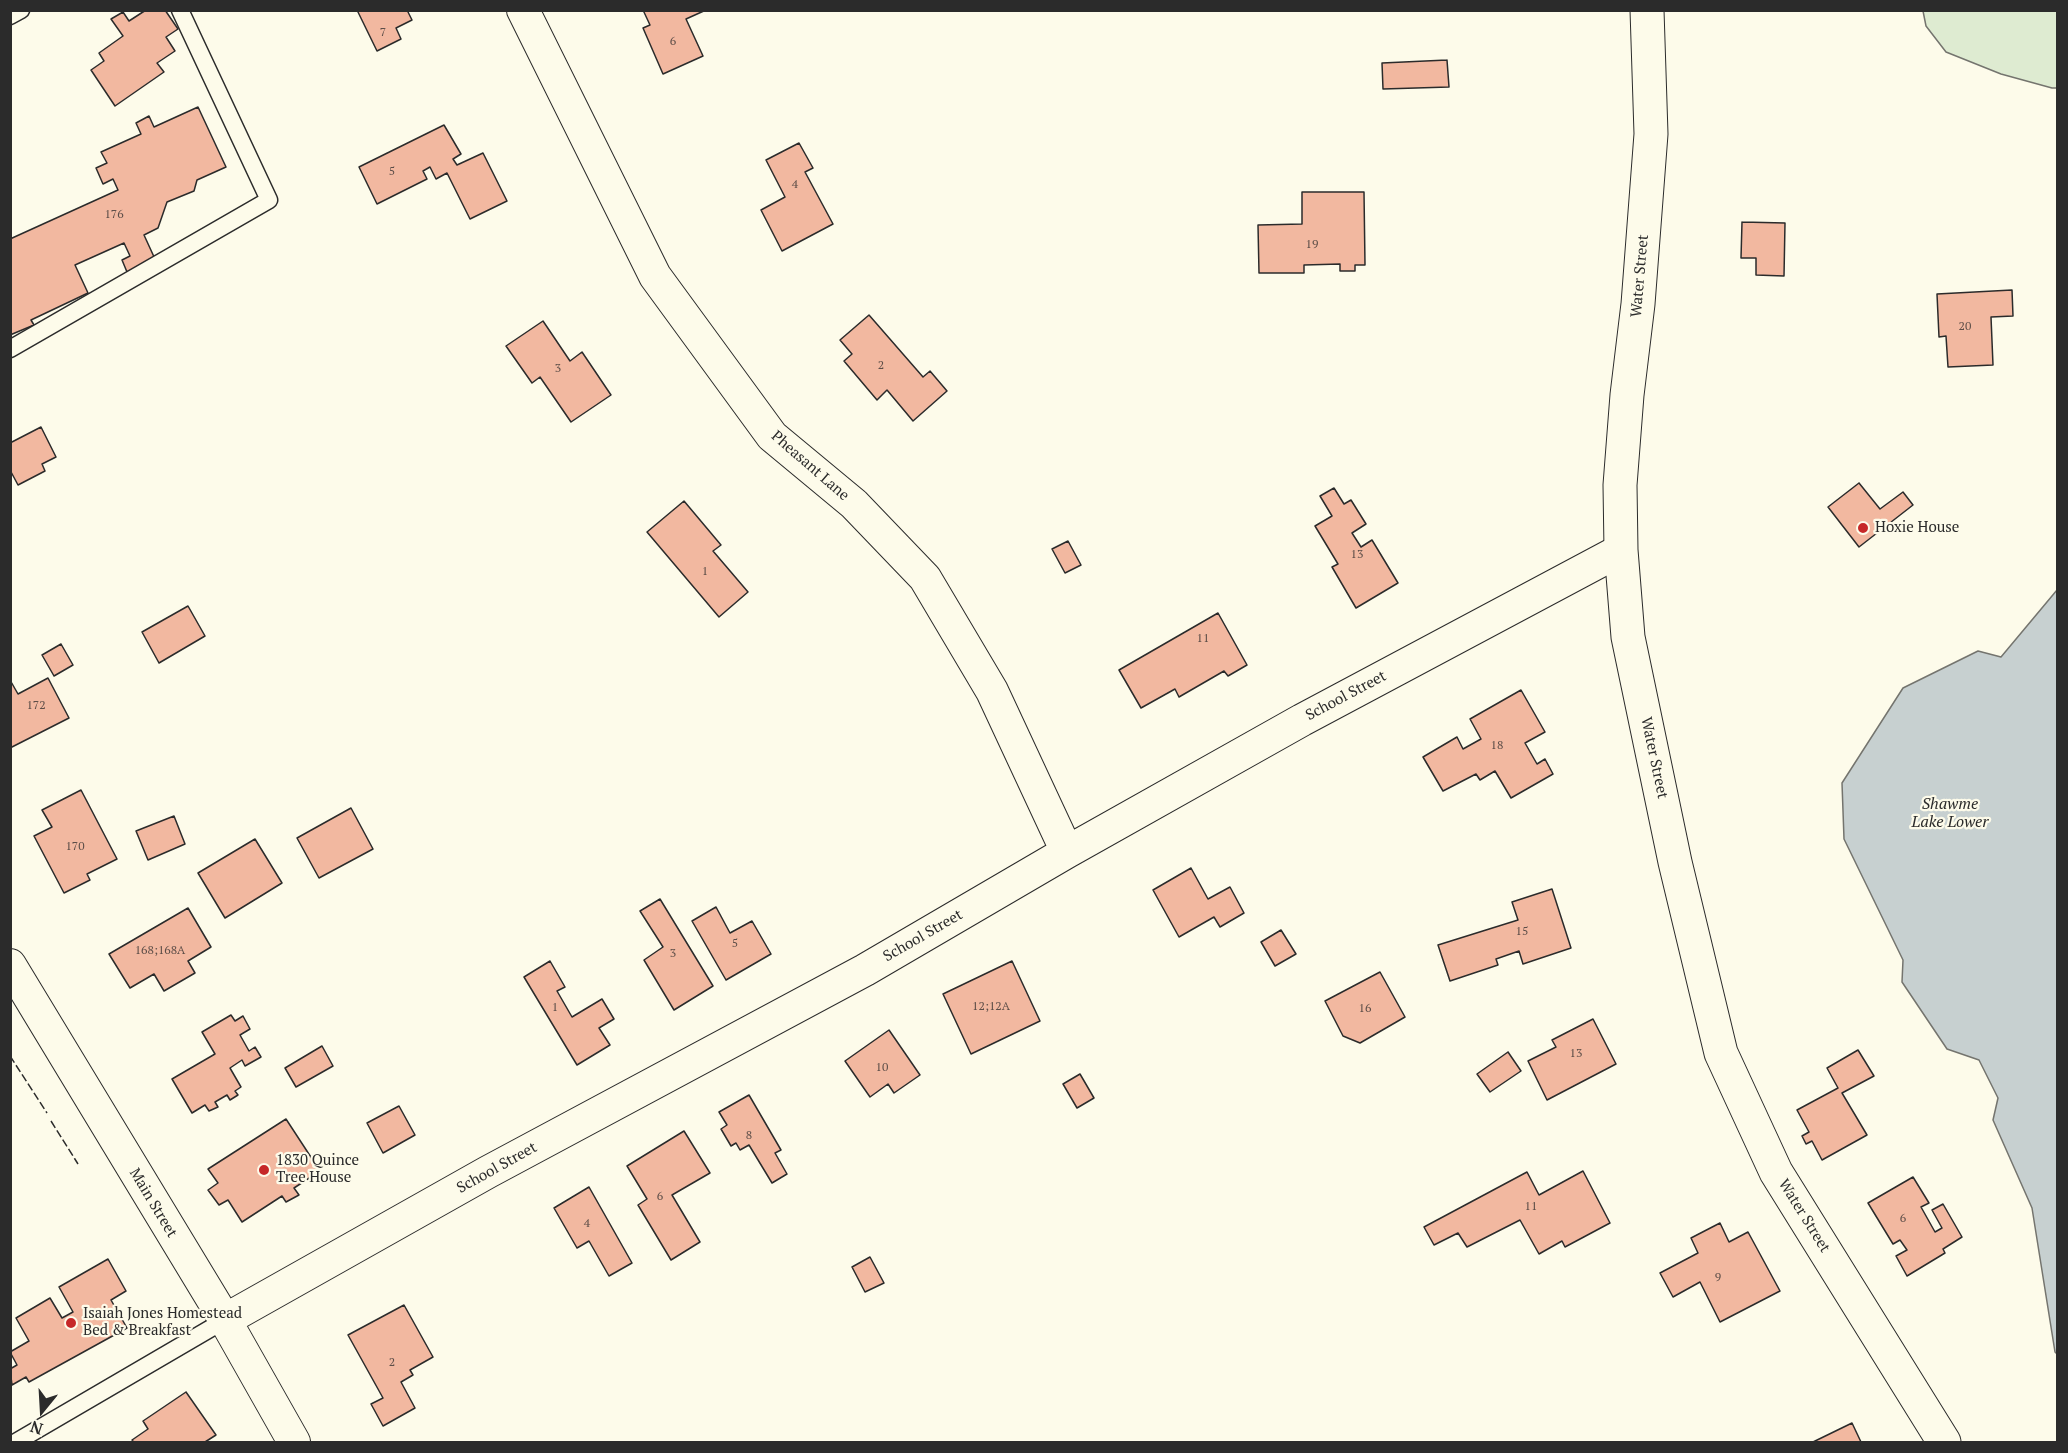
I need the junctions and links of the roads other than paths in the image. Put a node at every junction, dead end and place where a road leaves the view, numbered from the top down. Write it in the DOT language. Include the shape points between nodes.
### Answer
graph roads {
  1 [pos="21,10"];
  2 [pos="180,10"];
  3 [pos="523,10"];
  4 [pos="1647,10"];
  5 [pos="10,16"];
  6 [pos="10,349"];
  7 [pos="1621,550"];
  8 [pos="1067,852"];
  9 [pos="14,980"];
  10 [pos="225,1320"];
  11 [pos="16,1443"];
  12 [pos="294,1443"];
  13 [pos="1944,1443"];
  1 -- 5 [label="lane"];
  2 -- 6 [label="lane" via="269,200"];
  3 -- 8 [label="street, Pheasant Lane" via="655,276 772,436 854,504 925,578 992,691"];
  4 -- 7 [label="main road, Water Street" via="1651,135 1620,485"];
  7 -- 8 [label="street, School Street" via="1302,720"];
  7 -- 13 [label="main road, Water Street" via="1628,637 1675,862 1721,1053 1776,1172"];
  8 -- 10 [label="street, School Street" via="865,970 488,1172"];
  9 -- 10 [label="street, Main Street"];
  10 -- 11 [label="lane"];
  10 -- 12 [label="street, Main Street"];
}
